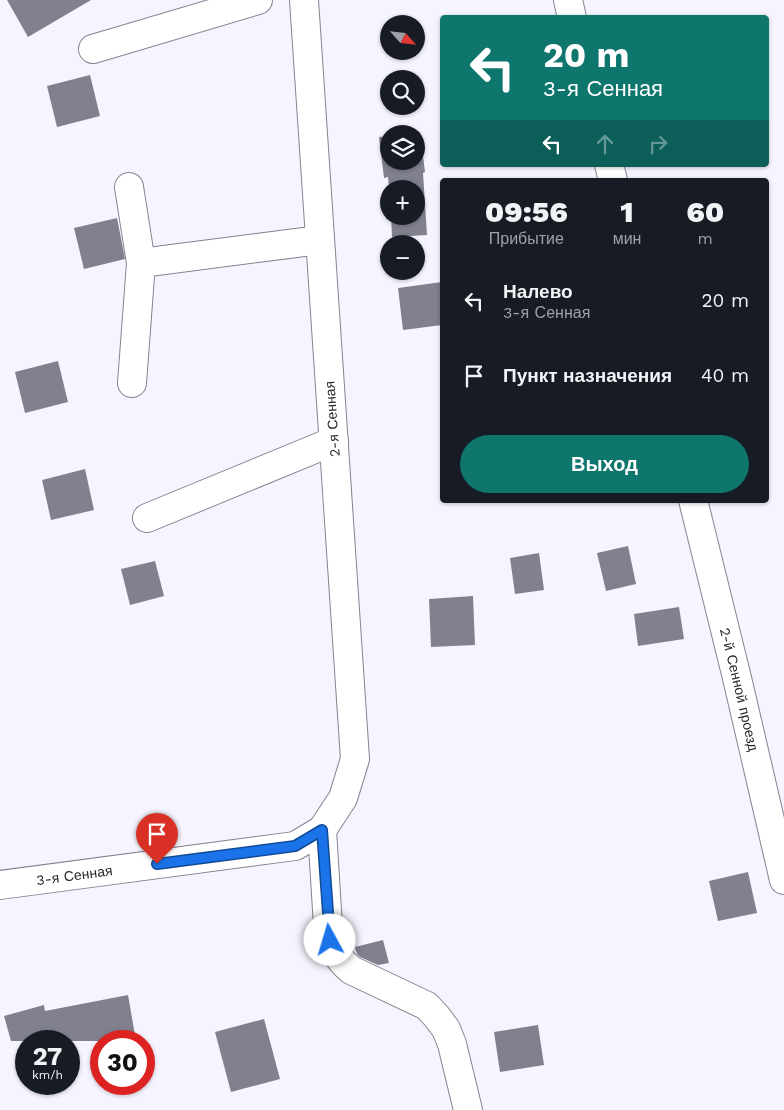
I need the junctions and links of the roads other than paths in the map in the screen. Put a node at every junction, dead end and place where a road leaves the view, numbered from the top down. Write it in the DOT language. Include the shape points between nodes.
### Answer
graph roads {
  1 [pos="258,0"];
  2 [pos="304,0"];
  3 [pos="568,0"];
  4 [pos="571,15"];
  5 [pos="93,49"];
  6 [pos="129,187"];
  7 [pos="320,240"];
  8 [pos="141,262"];
  9 [pos="132,383"];
  10 [pos="334,440"];
  11 [pos="693,503"];
  12 [pos="147,518"];
  13 [pos="322,830"];
  14 [pos="784,880"];
  15 [pos="0,885"];
  16 [pos="468,1110"];
  1 -- 5 [label="street"];
  2 -- 7 [label="street, 2-я Сенная"];
  3 -- 4 [label="street"];
  6 -- 8 [label="street"];
  7 -- 8 [label="street"];
  7 -- 10 [label="street, 2-я Сенная"];
  8 -- 9 [label="street"];
  10 -- 12 [label="street"];
  10 -- 13 [label="street, 2-я Сенная" via="356,759 343,798"];
  11 -- 14 [label="street, 2-й Сенной проезд"];
  13 -- 15 [label="street, 3-я Сенная" via="295,846"];
  13 -- 16 [label="street" via="328,926 334,951 351,970 427,1006 438,1017 452,1044"];
}
